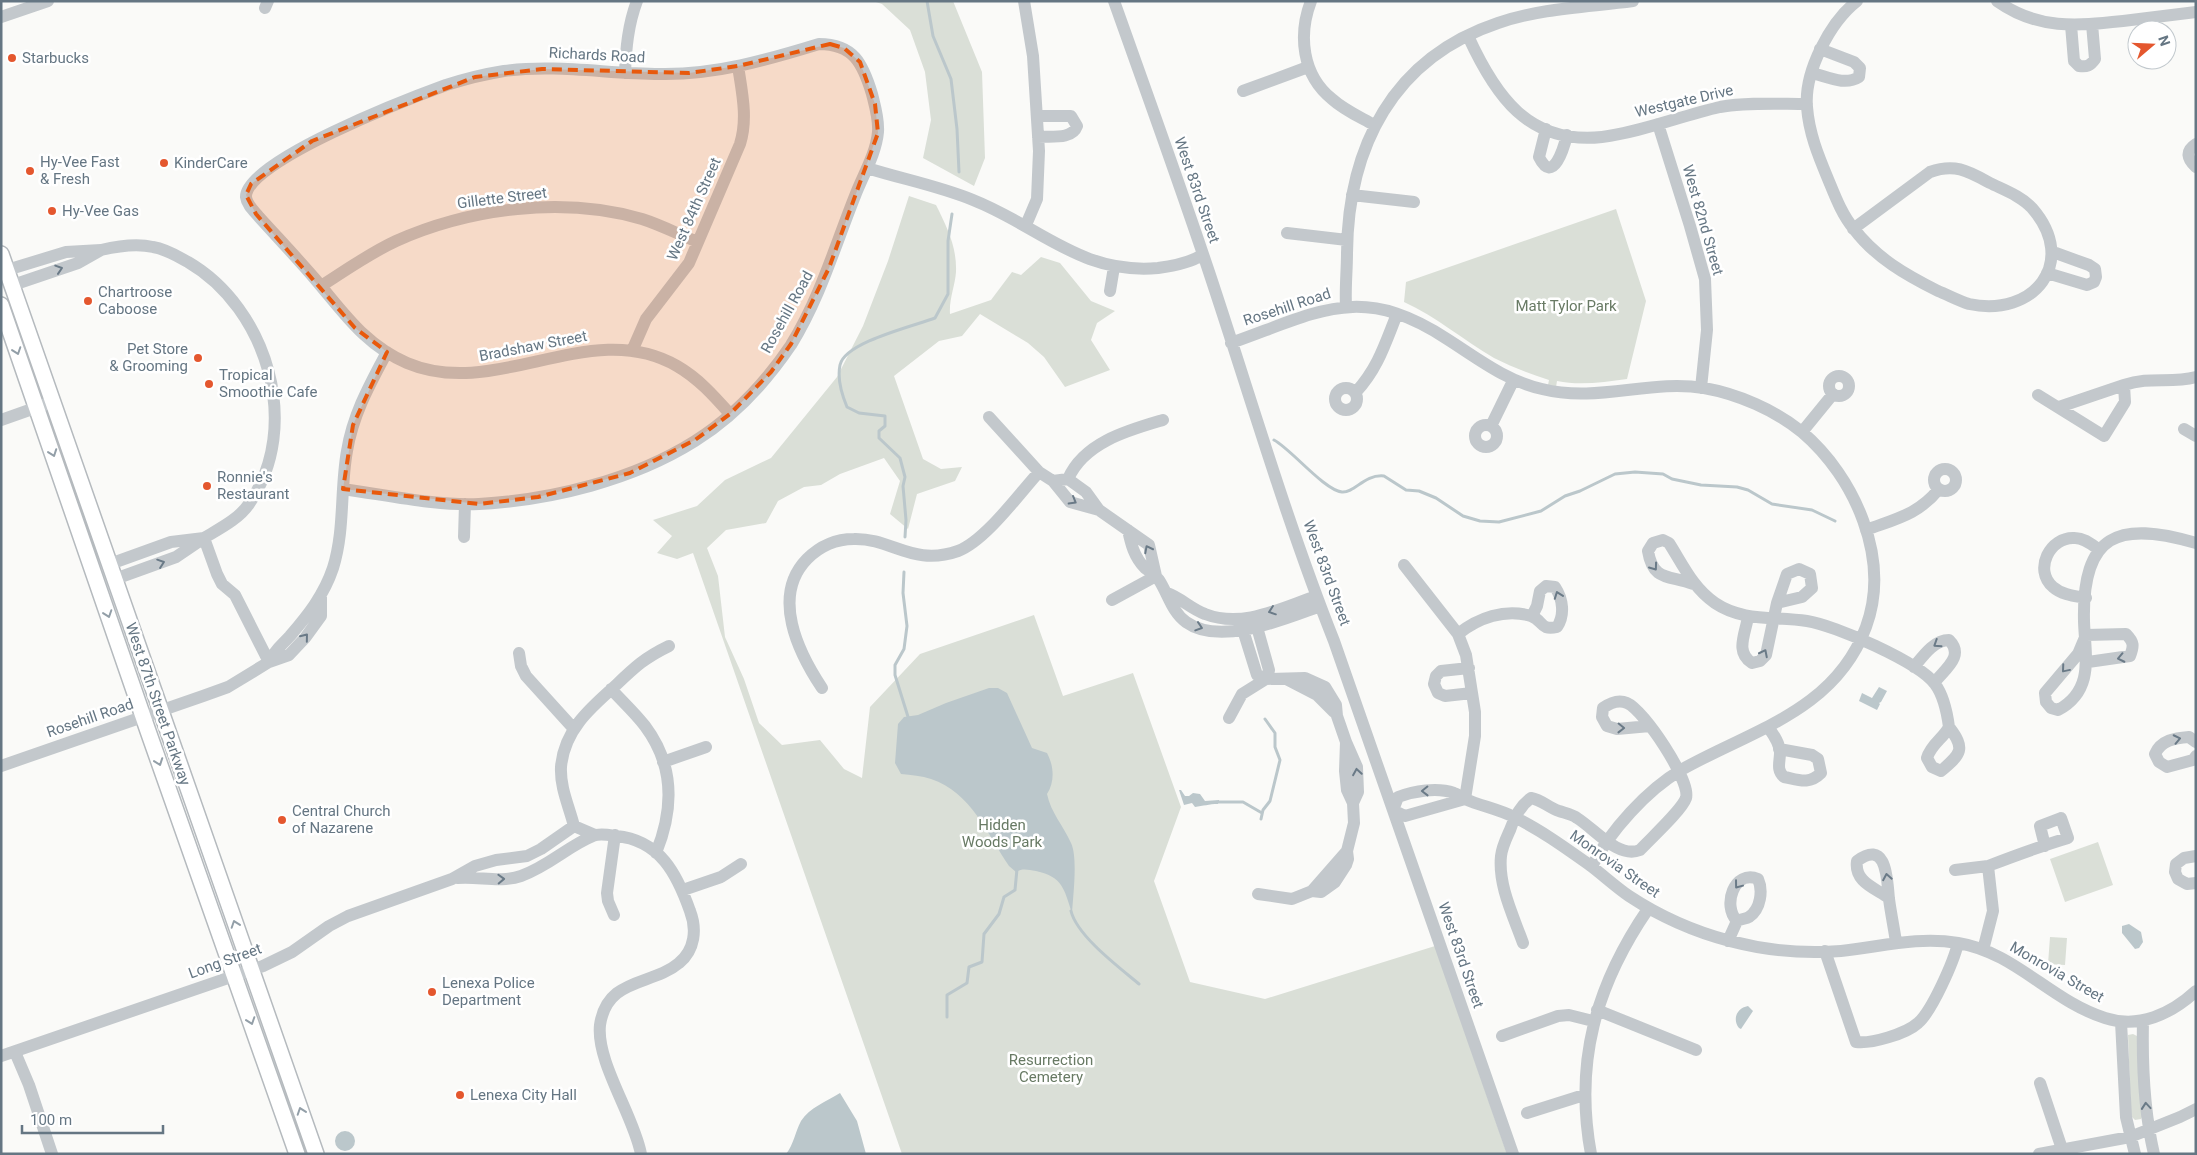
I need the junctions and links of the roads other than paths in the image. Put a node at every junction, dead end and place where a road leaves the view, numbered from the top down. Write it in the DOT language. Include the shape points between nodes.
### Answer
graph roads {
  1 [pos="48,1"];
  2 [pos="637,1"];
  3 [pos="1024,1"];
  4 [pos="1114,1"];
  5 [pos="1311,1"];
  6 [pos="1633,1"];
  7 [pos="1857,1"];
  8 [pos="1997,1"];
  9 [pos="1556,6"];
  10 [pos="2196,12"];
  11 [pos="1,17"];
  12 [pos="2092,24"];
  13 [pos="2071,25"];
  14 [pos="1468,36"];
  15 [pos="1820,49"];
  16 [pos="738,66"];
  17 [pos="1308,67"];
  18 [pos="625,73"];
  19 [pos="1812,73"];
  20 [pos="1243,92"];
  21 [pos="1806,104"];
  22 [pos="1037,116"];
  23 [pos="1658,124"];
  24 [pos="1374,125"];
  25 [pos="1546,129"];
  26 [pos="1567,135"];
  27 [pos="1038,137"];
  28 [pos="2196,144"];
  29 [pos="2196,167"];
  30 [pos="867,168"];
  31 [pos="246,195"];
  32 [pos="1352,195"];
  33 [pos="1414,202"];
  34 [pos="1026,225"];
  35 [pos="1853,228"];
  36 [pos="1286,233"];
  37 [pos="1347,240"];
  38 [pos="698,242"];
  39 [pos="2053,252"];
  40 [pos="1,254"];
  41 [pos="1202,255"];
  42 [pos="1114,267"];
  43 [pos="2047,273"];
  44 [pos="7,277"];
  45 [pos="321,286"];
  46 [pos="1110,290"];
  47 [pos="1,305"];
  48 [pos="1346,306"];
  49 [pos="1397,314"];
  50 [pos="1231,342"];
  51 [pos="632,351"];
  52 [pos="387,352"];
  53 [pos="2196,377"];
  54 [pos="1513,381"];
  55 [pos="2124,385"];
  56 [pos="1701,388"];
  57 [pos="1356,392"];
  58 [pos="1833,394"];
  59 [pos="2038,395"];
  60 [pos="52,402"];
  61 [pos="37,407"];
  62 [pos="2059,408"];
  63 [pos="730,414"];
  64 [pos="989,417"];
  65 [pos="1,420"];
  66 [pos="1163,420"];
  67 [pos="1491,426"];
  68 [pos="2184,429"];
  69 [pos="1802,432"];
  70 [pos="2196,436"];
  71 [pos="1039,472"];
  72 [pos="1068,479"];
  73 [pos="1053,481"];
  74 [pos="343,489"];
  75 [pos="1939,489"];
  76 [pos="465,504"];
  77 [pos="1099,510"];
  78 [pos="75,514"];
  79 [pos="1866,530"];
  80 [pos="464,537"];
  81 [pos="204,538"];
  82 [pos="2196,543"];
  83 [pos="2098,549"];
  84 [pos="110,564"];
  85 [pos="1404,565"];
  86 [pos="1156,576"];
  87 [pos="115,579"];
  88 [pos="1693,584"];
  89 [pos="2086,598"];
  90 [pos="1112,600"];
  91 [pos="1318,600"];
  92 [pos="1777,602"];
  93 [pos="1532,616"];
  94 [pos="1748,618"];
  95 [pos="1774,619"];
  96 [pos="1250,625"];
  97 [pos="1458,634"];
  98 [pos="2086,636"];
  99 [pos="1860,639"];
  100 [pos="669,646"];
  101 [pos="519,653"];
  102 [pos="269,662"];
  103 [pos="2088,662"];
  104 [pos="1914,667"];
  105 [pos="1469,668"];
  106 [pos="1266,679"];
  107 [pos="1934,683"];
  108 [pos="822,688"];
  109 [pos="611,689"];
  110 [pos="1472,693"];
  111 [pos="161,710"];
  112 [pos="143,716"];
  113 [pos="1229,718"];
  114 [pos="1650,726"];
  115 [pos="1768,727"];
  116 [pos="1949,727"];
  117 [pos="574,729"];
  118 [pos="2196,742"];
  119 [pos="706,747"];
  120 [pos="1779,749"];
  121 [pos="2196,756"];
  122 [pos="663,762"];
  123 [pos="1,766"];
  124 [pos="1679,771"];
  125 [pos="1465,800"];
  126 [pos="1393,810"];
  127 [pos="1515,817"];
  128 [pos="574,826"];
  129 [pos="595,835"];
  130 [pos="614,836"];
  131 [pos="1608,841"];
  132 [pos="2045,846"];
  133 [pos="656,853"];
  134 [pos="2196,856"];
  135 [pos="741,864"];
  136 [pos="1592,866"];
  137 [pos="1988,866"];
  138 [pos="1955,870"];
  139 [pos="452,879"];
  140 [pos="2196,883"];
  141 [pos="683,890"];
  142 [pos="1258,894"];
  143 [pos="1888,898"];
  144 [pos="1648,909"];
  145 [pos="614,915"];
  146 [pos="1737,921"];
  147 [pos="1728,941"];
  148 [pos="1896,942"];
  149 [pos="1523,943"];
  150 [pos="1958,943"];
  151 [pos="1983,950"];
  152 [pos="1824,951"];
  153 [pos="251,970"];
  154 [pos="235,976"];
  155 [pos="2196,991"];
  156 [pos="1595,1016"];
  157 [pos="2143,1021"];
  158 [pos="2121,1022"];
  159 [pos="1502,1036"];
  160 [pos="1696,1050"];
  161 [pos="14,1052"];
  162 [pos="1,1056"];
  163 [pos="2040,1083"];
  164 [pos="1584,1095"];
  165 [pos="2196,1109"];
  166 [pos="1527,1114"];
  167 [pos="2148,1130"];
  168 [pos="2130,1137"];
  169 [pos="2062,1149"];
  170 [pos="52,1154"];
  171 [pos="297,1154"];
  172 [pos="316,1154"];
  173 [pos="641,1154"];
  174 [pos="1514,1154"];
  175 [pos="1591,1154"];
  176 [pos="2039,1154"];
  177 [pos="2135,1154"];
  178 [pos="2154,1154"];
  1 -- 11 [label="street"];
  2 -- 18 [label="street" via="626,39"];
  3 -- 22 [label="street" via="1033,56"];
  4 -- 41 [label="street, West 83rd Street"];
  5 -- 17 [label="street" via="1303,36"];
  6 -- 9 [label="street, Rosehill Road"];
  7 -- 15 [label="street" via="1832,28"];
  8 -- 13 [label="street" via="2023,16 2046,23"];
  9 -- 14 [label="street, Rosehill Road" via="1499,22"];
  10 -- 12 [label="street"];
  12 -- 13 [label="street"];
  12 -- 13 [label="street" via="2095,59 2084,67 2074,61"];
  14 -- 24 [label="street, Rosehill Road" via="1437,54 1412,76"];
  14 -- 25 [label="street, Westgate Drive" via="1503,99"];
  15 -- 19 [label="street"];
  15 -- 19 [label="street" via="1854,62 1860,68 1859,77 1846,82"];
  16 -- 18 [label="street, Richards Road" via="689,73"];
  16 -- 30 [label="street, Richards Road" via="819,44 844,48 860,62 878,121 878,133"];
  16 -- 38 [label="street, West 84th Street" via="744,131"];
  17 -- 20 [label="street"];
  17 -- 24 [label="street" via="1330,98"];
  18 -- 31 [label="street, Richards Road" via="542,69 505,71 447,85 312,142 251,184"];
  19 -- 21 [label="street"];
  21 -- 23 [label="street, Westgate Drive" via="1728,106"];
  21 -- 35 [label="street" via="1816,150"];
  22 -- 27 [label="street"];
  22 -- 27 [label="street" via="1071,116 1077,126 1070,135"];
  23 -- 26 [label="street, Westgate Drive" via="1601,137"];
  23 -- 56 [label="street, West 82nd Street" via="1704,279 1707,330"];
  24 -- 32 [label="street, Rosehill Road" via="1359,163"];
  25 -- 26 [label="street, Westgate Drive"];
  25 -- 26 [label="street" via="1539,157 1548,166 1559,161"];
  27 -- 34 [label="street" via="1037,200"];
  28 -- 29 [label="street" via="2188,156"];
  30 -- 34 [label="street" via="973,200"];
  30 -- 63 [label="street, Rosehill Road" via="829,268 791,344 771,372"];
  31 -- 45 [label="street, Bradshaw Street" via="256,214"];
  32 -- 33 [label="street"];
  32 -- 37 [label="street, Rosehill Road"];
  34 -- 42 [label="street" via="1073,253"];
  35 -- 39 [label="street" via="1930,172 1957,168 1977,175 2030,206 2042,222"];
  35 -- 43 [label="street" via="1895,268 1967,303 1982,306 2016,302 2032,293"];
  36 -- 37 [label="street"];
  37 -- 48 [label="street, Rosehill Road"];
  38 -- 45 [label="street, Gillette Street" via="614,212 584,208 516,210 423,230 363,259"];
  38 -- 51 [label="street, West 84th Street" via="689,263 646,320"];
  39 -- 43 [label="street"];
  39 -- 43 [label="street" via="2089,265 2095,269 2096,277 2087,286"];
  40 -- 44 [label="main road, West 87th Street Parkway"];
  41 -- 42 [label="street" via="1195,260 1164,267"];
  41 -- 50 [label="street, West 83rd Street"];
  42 -- 46 [label="street"];
  44 -- 60 [label="main road, West 87th Street Parkway"];
  44 -- 81 [label="street" via="78,263 101,250 126,245 154,247 199,269 241,310 265,356 273,387 275,424 261,485 248,506 228,524"];
  45 -- 52 [label="street, Bradshaw Street" via="355,328"];
  47 -- 61 [label="main road, West 87th Street Parkway, one-way"];
  48 -- 49 [label="street" via="1374,307"];
  48 -- 50 [label="street, Rosehill Road" via="1322,310"];
  49 -- 54 [label="street" via="1422,324"];
  49 -- 57 [label="street" via="1377,365"];
  50 -- 91 [label="street, West 83rd Street"];
  51 -- 52 [label="street, Bradshaw Street" via="596,350 462,374 417,367"];
  51 -- 63 [label="street, Bradshaw Street" via="676,365 694,377"];
  52 -- 74 [label="street, Rosehill Road" via="352,425"];
  53 -- 55 [label="street" via="2140,380"];
  54 -- 56 [label="street" via="1578,394"];
  54 -- 67 [label="street"];
  55 -- 62 [label="street"];
  55 -- 62 [label="street" via="2126,402 2104,436"];
  56 -- 69 [label="street" via="1750,402"];
  58 -- 69 [label="street"];
  59 -- 62 [label="street"];
  60 -- 61 [label="street"];
  60 -- 84 [label="main road, West 87th Street Parkway"];
  61 -- 65 [label="street"];
  61 -- 78 [label="main road, West 87th Street Parkway, one-way"];
  63 -- 76 [label="street, Rosehill Road" via="695,440 630,473 538,497"];
  64 -- 71 [label="street"];
  66 -- 72 [label="street" via="1107,440 1083,458"];
  68 -- 70 [label="street"];
  69 -- 79 [label="street" via="1843,480"];
  71 -- 73 [label="street"];
  71 -- 108 [label="street" via="979,538 960,550 926,556 856,539 840,540 814,552 795,576 789,597 791,619 806,662"];
  72 -- 73 [label="street"];
  72 -- 77 [label="street" via="1086,492"];
  73 -- 77 [label="street, one-way" via="1070,502"];
  74 -- 76 [label="street, Rosehill Road"];
  74 -- 102 [label="street, Rosehill Road" via="338,547 321,597 321,616 288,655"];
  75 -- 79 [label="street" via="1919,509"];
  76 -- 80 [label="street"];
  77 -- 86 [label="street" via="1128,530 1136,558"];
  78 -- 87 [label="main road" via="87,530 98,562"];
  78 -- 112 [label="main road, West 87th Street Parkway, one-way"];
  79 -- 99 [label="street" via="1872,559 1872,599"];
  81 -- 84 [label="street" via="171,542"];
  87 -- 81 [label="street, one-way" via="176,558"];
  81 -- 102 [label="street" via="216,574 222,584 235,594"];
  82 -- 83 [label="street" via="2134,533 2110,540"];
  83 -- 89 [label="street" via="2088,574"];
  83 -- 89 [label="street" via="2073,537 2052,546 2044,562 2047,578 2053,587"];
  84 -- 87 [label="main road, West 87th Street Parkway"];
  85 -- 97 [label="street"];
  86 -- 90 [label="street"];
  86 -- 96 [label="street" via="1167,593 1194,610"];
  87 -- 111 [label="main road, West 87th Street Parkway"];
  88 -- 94 [label="street" via="1715,603"];
  89 -- 98 [label="street"];
  91 -- 96 [label="street" via="1311,598"];
  91 -- 126 [label="street, West 83rd Street"];
  92 -- 95 [label="street"];
  93 -- 97 [label="street" via="1490,616"];
  94 -- 95 [label="street"];
  94 -- 95 [label="street, one-way" via="1741,650 1744,658 1752,663 1766,655"];
  95 -- 99 [label="street" via="1827,625"];
  96 -- 106 [label="street" via="1257,675"];
  97 -- 105 [label="street"];
  98 -- 103 [label="street"];
  98 -- 103 [label="street, one-way" via="2126,634 2134,647 2130,656"];
  98 -- 103 [label="street, one-way" via="2078,654 2045,693 2051,708 2058,710 2068,705 2078,693"];
  99 -- 104 [label="street"];
  99 -- 115 [label="street" via="1843,670 1828,687"];
  100 -- 109 [label="street" via="647,656"];
  101 -- 117 [label="street" via="526,676"];
  102 -- 111 [label="street, Rosehill Road" via="228,687"];
  104 -- 107 [label="street"];
  107 -- 104 [label="street, one-way" via="1956,652 1949,640 1942,640"];
  105 -- 110 [label="street"];
  105 -- 110 [label="street" via="1441,671 1434,684 1438,693 1445,696"];
  106 -- 113 [label="street" via="1242,694"];
  106 -- 142 [label="street" via="1288,680 1317,695 1337,716 1346,742 1345,771 1354,823 1347,852 1312,891 1292,899"];
  107 -- 116 [label="street" via="1946,710"];
  109 -- 117 [label="street" via="589,709"];
  109 -- 122 [label="street" via="645,726"];
  110 -- 125 [label="street" via="1475,736"];
  111 -- 112 [label="street, Rosehill Road"];
  153 -- 111 [label="main road, West 87th Street Parkway, one-way"];
  112 -- 123 [label="street, Rosehill Road"];
  112 -- 154 [label="main road, West 87th Street Parkway, one-way"];
  114 -- 124 [label="street"];
  115 -- 120 [label="street"];
  115 -- 124 [label="street"];
  117 -- 128 [label="street" via="566,746 561,777"];
  121 -- 118 [label="street, one-way" via="2193,760 2167,767 2155,754 2158,746 2165,742 2189,737"];
  119 -- 122 [label="street"];
  122 -- 133 [label="street" via="670,802 665,832"];
  124 -- 131 [label="street" via="1642,800"];
  124 -- 131 [label="street" via="1687,790 1686,799 1640,850 1626,851"];
  125 -- 126 [label="street, Monrovia Street" via="1405,816"];
  125 -- 126 [label="street, Monrovia Street, one-way" via="1454,792 1417,791 1398,797"];
  125 -- 127 [label="street, Monrovia Street"];
  126 -- 174 [label="street, West 83rd Street"];
  127 -- 131 [label="street" via="1531,798 1539,800 1576,816"];
  127 -- 136 [label="street, Monrovia Street"];
  127 -- 149 [label="street" via="1503,846 1501,869"];
  128 -- 129 [label="street"];
  128 -- 139 [label="street, Long Street" via="527,856 475,866"];
  129 -- 130 [label="street"];
  139 -- 129 [label="street, Long Street, one-way" via="506,880 520,876 546,865"];
  130 -- 133 [label="street" via="635,840"];
  130 -- 145 [label="street" via="607,892"];
  131 -- 136 [label="street"];
  132 -- 137 [label="street"];
  133 -- 141 [label="street" via="672,870"];
  134 -- 140 [label="street" via="2184,858 2176,864 2175,872 2178,879 2187,884"];
  135 -- 141 [label="street" via="721,878"];
  136 -- 144 [label="street, Monrovia Street"];
  137 -- 138 [label="street"];
  137 -- 151 [label="street" via="1992,912"];
  139 -- 153 [label="street, Long Street" via="348,916 292,952"];
  141 -- 173 [label="street" via="694,928 688,953 669,969 622,988 604,1011 600,1025 603,1050"];
  143 -- 148 [label="street"];
  144 -- 147 [label="street, Monrovia Street"];
  144 -- 156 [label="street" via="1612,970"];
  146 -- 147 [label="street"];
  147 -- 152 [label="street, Monrovia Street" via="1778,950"];
  148 -- 150 [label="street, Monrovia Street"];
  148 -- 152 [label="street, Monrovia Street"];
  150 -- 151 [label="street, Monrovia Street"];
  150 -- 152 [label="street" via="1950,968 1918,1024 1867,1044 1856,1042"];
  151 -- 158 [label="street, Monrovia Street" via="2012,963 2083,1009"];
  153 -- 154 [label="street, Long Street"];
  172 -- 153 [label="main road, West 87th Street Parkway, one-way"];
  154 -- 161 [label="street, Long Street"];
  154 -- 171 [label="main road, West 87th Street Parkway, one-way"];
  155 -- 157 [label="street, Monrovia Street" via="2181,1004"];
  156 -- 159 [label="street" via="1558,1016"];
  156 -- 160 [label="street"];
  156 -- 164 [label="street"];
  157 -- 158 [label="street, Monrovia Street"];
  167 -- 157 [label="street, one-way"];
  158 -- 168 [label="street"];
  161 -- 162 [label="street, Long Street"];
  161 -- 170 [label="street" via="29,1085"];
  163 -- 169 [label="street"];
  164 -- 166 [label="street"];
  164 -- 175 [label="street"];
  165 -- 167 [label="street"];
  167 -- 168 [label="street"];
  167 -- 178 [label="street"];
  168 -- 169 [label="street"];
  168 -- 177 [label="street"];
  169 -- 176 [label="street"];
}
